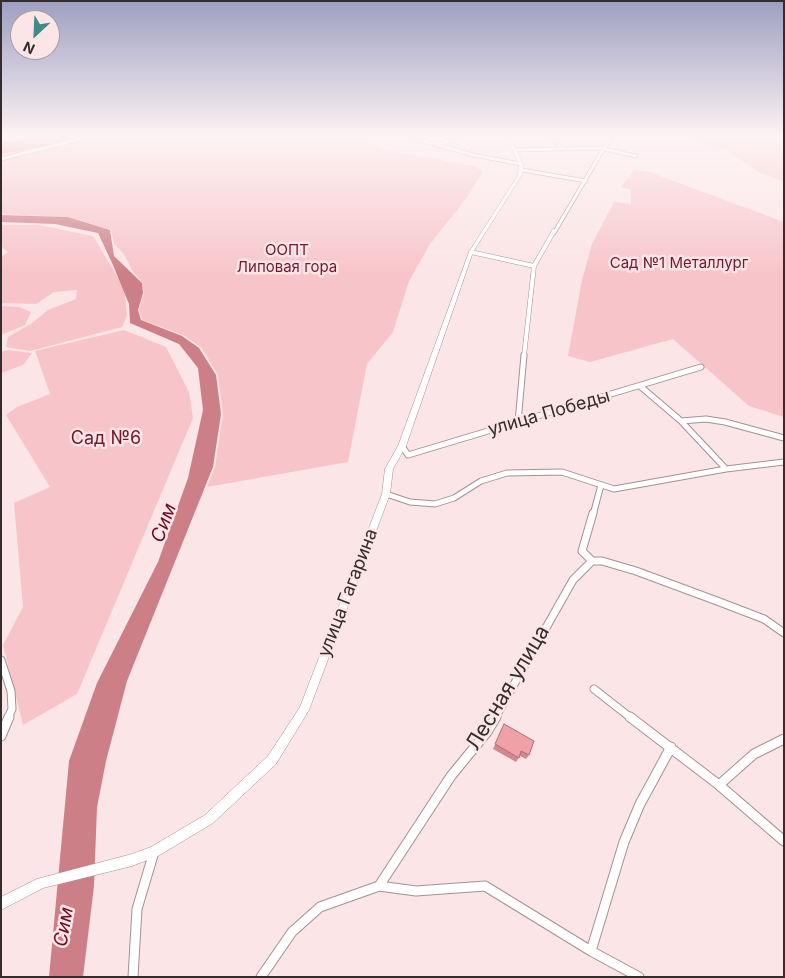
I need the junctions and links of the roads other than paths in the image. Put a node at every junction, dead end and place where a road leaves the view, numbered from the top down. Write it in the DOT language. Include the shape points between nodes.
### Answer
graph roads {
  1 [pos="586,181"];
  2 [pos="517,182"];
  3 [pos="471,252"];
  4 [pos="534,266"];
  5 [pos="701,367"];
  6 [pos="640,386"];
  7 [pos="681,421"];
  8 [pos="518,422"];
  9 [pos="784,438"];
  10 [pos="402,446"];
  11 [pos="784,462"];
  12 [pos="726,469"];
  13 [pos="601,485"];
  14 [pos="386,494"];
  15 [pos="592,561"];
  16 [pos="784,633"];
  17 [pos="1,660"];
  18 [pos="594,689"];
  19 [pos="1,736"];
  20 [pos="784,739"];
  21 [pos="670,747"];
  22 [pos="719,785"];
  23 [pos="784,841"];
  24 [pos="154,852"];
  25 [pos="378,886"];
  26 [pos="1,904"];
  27 [pos="591,951"];
  28 [pos="133,977"];
  29 [pos="261,977"];
  30 [pos="639,977"];
  1 -- 4 [label="street"];
  2 -- 3 [label="street, улица Гагарина"];
  3 -- 4 [label="street"];
  3 -- 10 [label="street, улица Гагарина"];
  4 -- 8 [label="street"];
  5 -- 6 [label="street, улица Победы"];
  6 -- 7 [label="street"];
  6 -- 8 [label="street, улица Победы"];
  7 -- 9 [label="street" via="706,419 725,422"];
  7 -- 12 [label="street"];
  8 -- 10 [label="street, улица Победы" via="408,455"];
  10 -- 14 [label="street, улица Гагарина" via="390,469"];
  11 -- 12 [label="street"];
  12 -- 13 [label="street" via="625,489"];
  13 -- 14 [label="street" via="562,472 516,472 481,481 454,498 435,504 422,504"];
  13 -- 15 [label="street" via="582,551"];
  14 -- 24 [label="street, улица Гагарина" via="304,710 272,760 209,819"];
  15 -- 16 [label="street" via="636,571 710,598 764,619"];
  15 -- 25 [label="street, Лесная улица" via="573,580 487,732 451,776"];
  17 -- 19 [label="street" via="11,691 12,709"];
  18 -- 21 [label="street"];
  20 -- 22 [label="street" via="754,754"];
  21 -- 22 [label="street"];
  21 -- 27 [label="street" via="624,842"];
  22 -- 23 [label="street"];
  24 -- 26 [label="street, улица Гагарина" via="41,883"];
  24 -- 28 [label="street" via="137,909"];
  25 -- 27 [label="street" via="416,891 485,886"];
  25 -- 29 [label="street" via="320,908 292,932"];
  27 -- 30 [label="street"];
}
